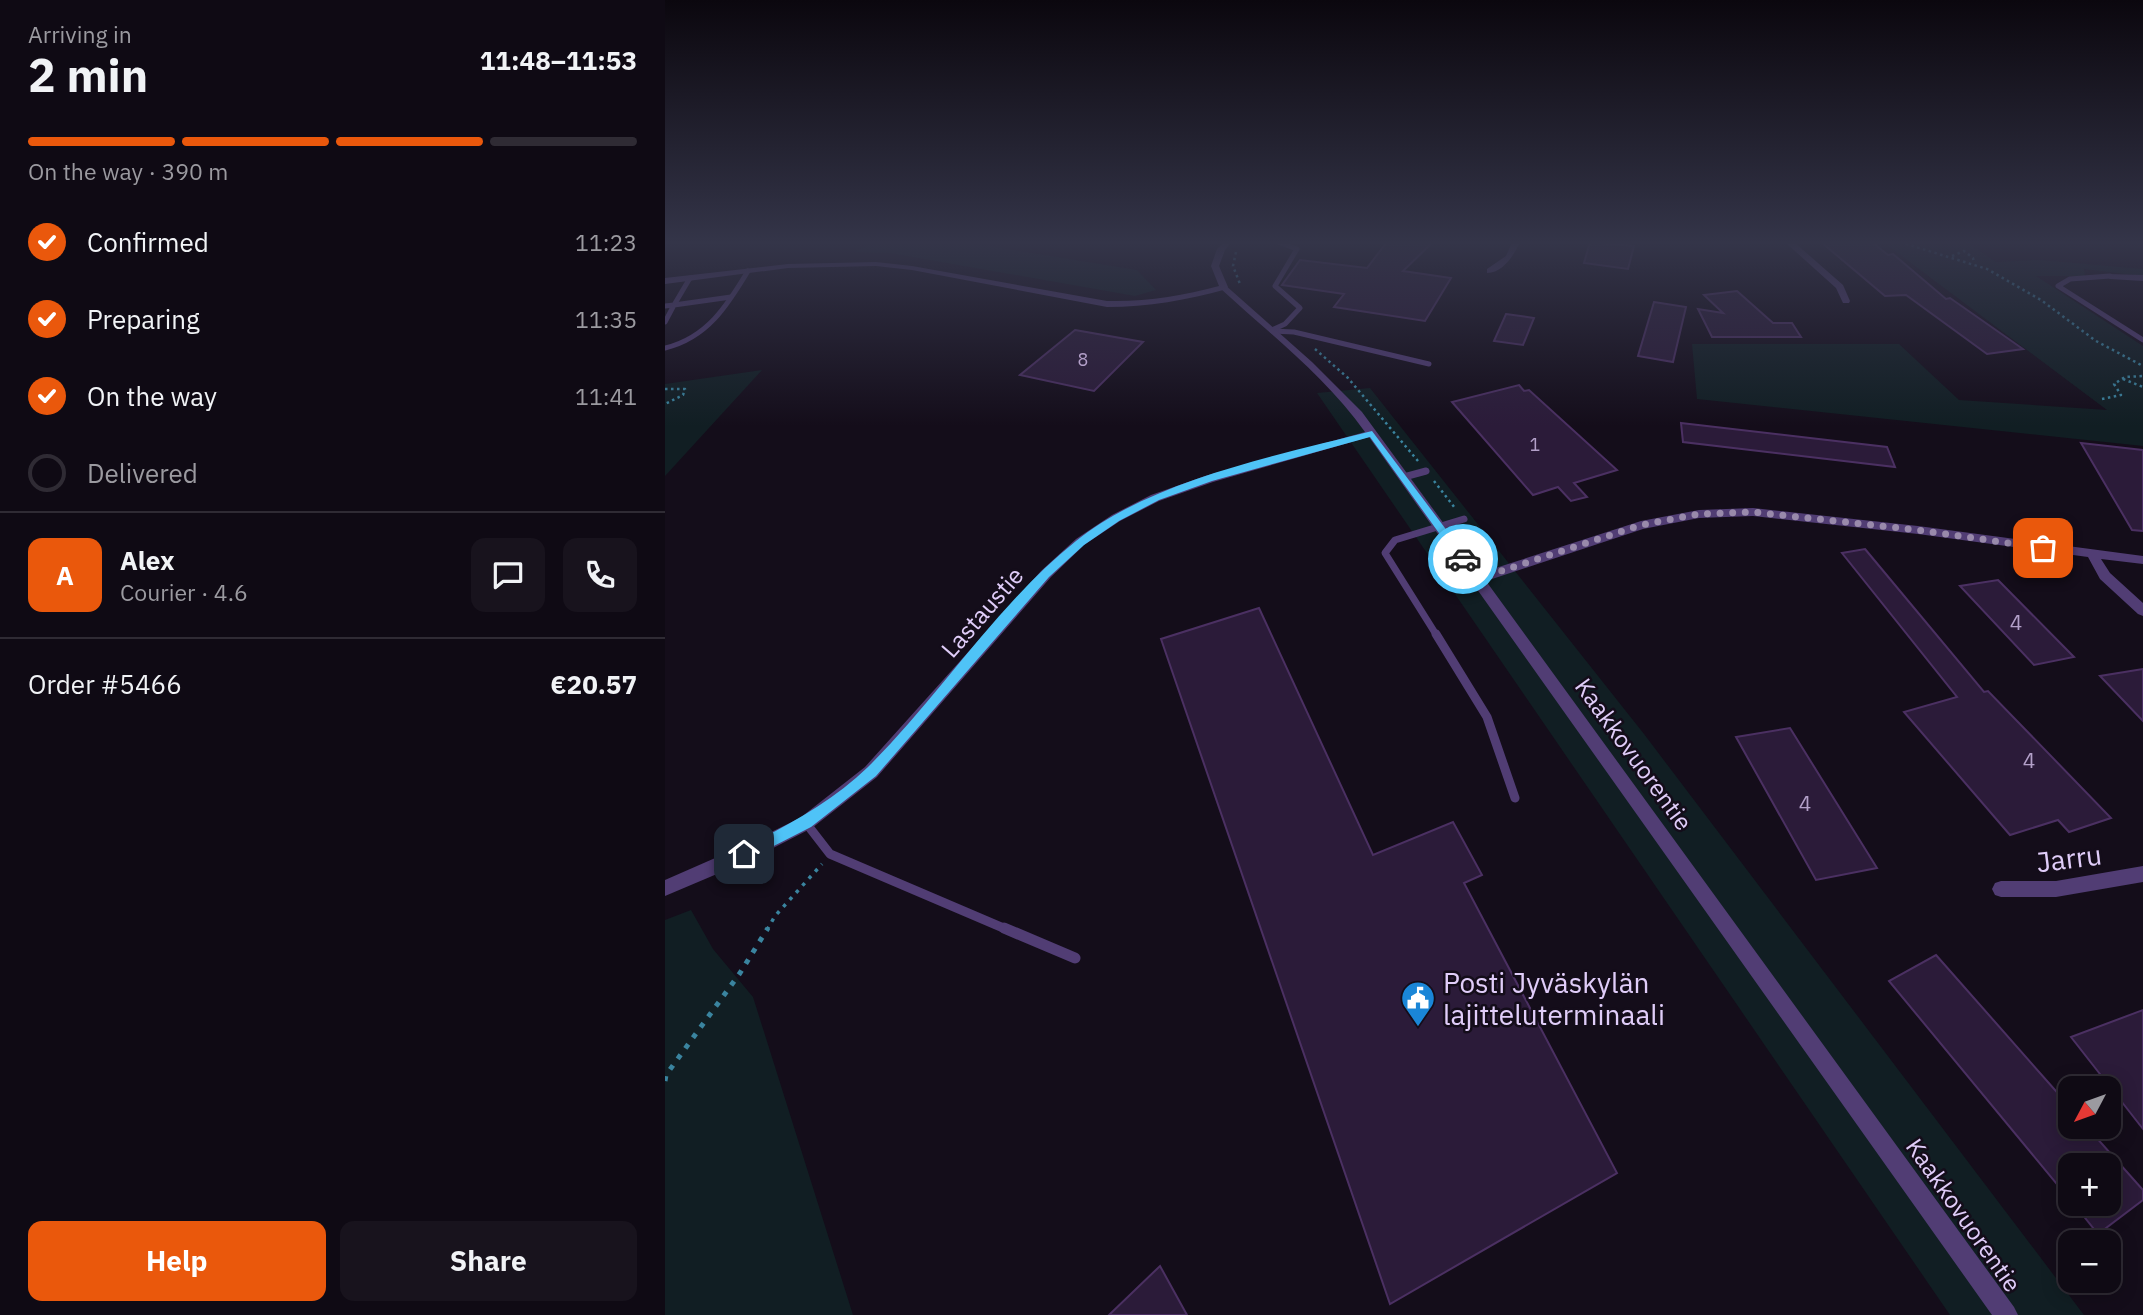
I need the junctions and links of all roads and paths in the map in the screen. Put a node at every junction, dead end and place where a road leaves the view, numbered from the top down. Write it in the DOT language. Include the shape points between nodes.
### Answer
graph roads {
  1 [pos="686,303"];
  2 [pos="726,303"];
  3 [pos="1104,303"];
  4 [pos="1149,303"];
  5 [pos="1242,303"];
  6 [pos="1295,303"];
  7 [pos="2043,303"];
  8 [pos="2086,303"];
  9 [pos="674,305"];
  10 [pos="665,306"];
  11 [pos="665,322"];
  12 [pos="1272,331"];
  13 [pos="2143,340"];
  14 [pos="665,348"];
  15 [pos="1429,364"];
  16 [pos="2143,366"];
  17 [pos="2143,376"];
  18 [pos="2123,379"];
  19 [pos="2143,387"];
  20 [pos="665,389"];
  21 [pos="2102,399"];
  22 [pos="665,404"];
  23 [pos="1372,433"];
  24 [pos="1426,471"];
  25 [pos="1404,477"];
  26 [pos="1464,520"];
  27 [pos="1441,527"];
  28 [pos="2094,555"];
  29 [pos="2143,560"];
  30 [pos="1477,579"];
  31 [pos="2143,611"];
  32 [pos="1515,799"];
  33 [pos="806,822"];
  34 [pos="830,854"];
  35 [pos="2143,874"];
  36 [pos="665,888"];
  37 [pos="2001,888"];
  38 [pos="1075,958"];
  39 [pos="665,1081"];
  40 [pos="2005,1315"];
  1 -- 9 [label="lane"];
  2 -- 14 [label="lane" via="704,331"];
  3 -- 4 [label="street"];
  5 -- 12 [label="street, Kaakkovuorentie"];
  6 -- 12 [label="lane" via="1300,308"];
  7 -- 16 [label="path" via="2096,341"];
  8 -- 13 [label="lane"];
  9 -- 10 [label="lane"];
  9 -- 11 [label="lane"];
  12 -- 15 [label="lane" via="1294,332"];
  12 -- 23 [label="street, Kaakkovuorentie" via="1343,397"];
  17 -- 18 [label="path"];
  18 -- 19 [label="path"];
  18 -- 21 [label="path" via="2114,384 2121,395"];
  20 -- 22 [label="path" via="685,389 683,395"];
  23 -- 25 [label="street, Kaakkovuorentie"];
  23 -- 33 [label="street, Lastaustie" via="1155,498 1089,536 1045,574 871,772"];
  24 -- 25 [label="lane"];
  25 -- 27 [label="street, Kaakkovuorentie"];
  26 -- 27 [label="lane"];
  27 -- 30 [label="street, Kaakkovuorentie"];
  27 -- 32 [label="lane" via="1395,540 1385,553 1486,717"];
  28 -- 29 [label="street"];
  28 -- 30 [label="street" via="1832,520 1753,512 1699,514 1641,525"];
  28 -- 31 [label="street" via="2105,576"];
  30 -- 40 [label="street, Kaakkovuorentie"];
  33 -- 34 [label="lane"];
  33 -- 36 [label="street, Lastaustie"];
  34 -- 38 [label="lane"];
  34 -- 39 [label="path" via="775,916"];
  35 -- 37 [label="street, Jarru" via="2056,890"];
}
